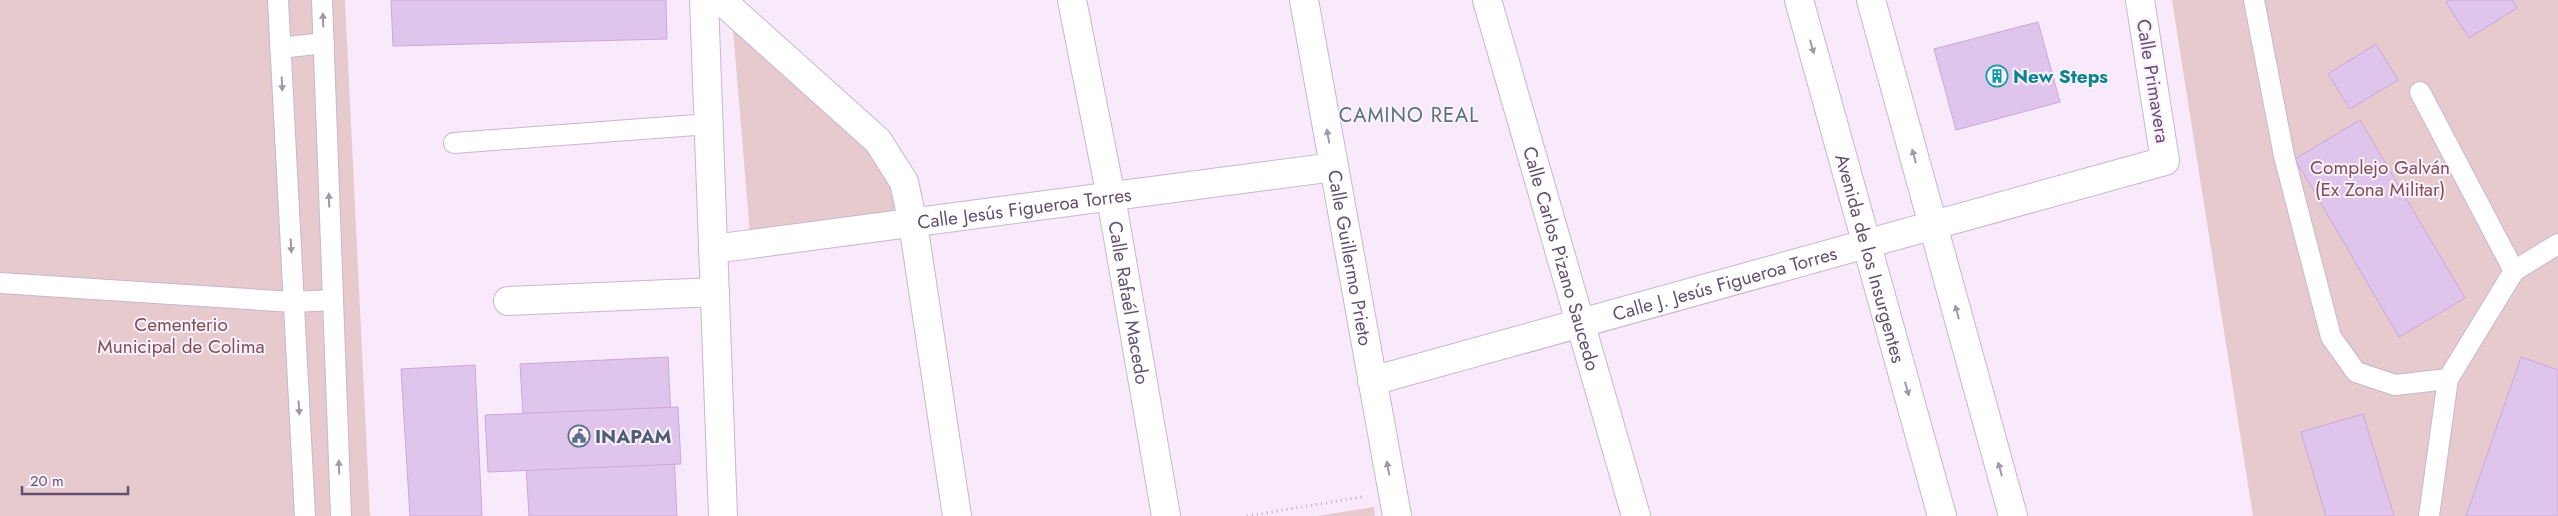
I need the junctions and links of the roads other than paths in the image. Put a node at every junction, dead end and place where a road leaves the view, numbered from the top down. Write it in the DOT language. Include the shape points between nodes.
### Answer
graph roads {
  1 [pos="278,0"];
  2 [pos="322,0"];
  3 [pos="704,0"];
  4 [pos="721,0"];
  5 [pos="1072,0"];
  6 [pos="1304,0"];
  7 [pos="1487,0"];
  8 [pos="1799,0"];
  9 [pos="1871,0"];
  10 [pos="2140,0"];
  11 [pos="2254,0"];
  12 [pos="324,43"];
  13 [pos="280,48"];
  14 [pos="2420,92"];
  15 [pos="709,124"];
  16 [pos="454,143"];
  17 [pos="2165,162"];
  18 [pos="1334,166"];
  19 [pos="1111,196"];
  20 [pos="913,223"];
  21 [pos="1933,226"];
  22 [pos="1866,244"];
  23 [pos="2558,244"];
  24 [pos="713,249"];
  25 [pos="2514,271"];
  26 [pos="0,283"];
  27 [pos="715,292"];
  28 [pos="333,300"];
  29 [pos="508,301"];
  30 [pos="294,302"];
  31 [pos="1580,323"];
  32 [pos="2448,379"];
  33 [pos="1372,381"];
  34 [pos="1394,504"];
  35 [pos="305,516"];
  36 [pos="341,516"];
  37 [pos="723,516"];
  38 [pos="957,516"];
  39 [pos="1166,516"];
  40 [pos="1636,516"];
  41 [pos="1942,516"];
  42 [pos="2013,516"];
  43 [pos="2429,516"];
  1 -- 13 [label="lane"];
  12 -- 2 [label="lane, one-way"];
  3 -- 15 [label="street"];
  4 -- 20 [label="street" via="878,141 904,182"];
  5 -- 19 [label="street, Calle Rafaél Macedo"];
  18 -- 6 [label="street, Calle Guillermo Prieto, one-way"];
  7 -- 31 [label="street, Calle Carlos Pizano Saucedo"];
  8 -- 22 [label="street, Avenida de los Insurgentes, one-way"];
  21 -- 9 [label="street, one-way"];
  10 -- 17 [label="street, Calle Primavera"];
  11 -- 32 [label="lane" via="2284,156 2330,337 2356,372 2395,385"];
  12 -- 13 [label="lane"];
  28 -- 12 [label="lane, one-way"];
  13 -- 30 [label="lane, one-way"];
  14 -- 25 [label="lane"];
  15 -- 16 [label="lane"];
  15 -- 24 [label="street"];
  17 -- 21 [label="street, Calle J. Jesús Figueroa Torres"];
  18 -- 19 [label="street, Calle Jesús Figueroa Torres"];
  18 -- 33 [label="street, Calle Guillermo Prieto"];
  19 -- 20 [label="street, Calle Jesús Figueroa Torres"];
  19 -- 39 [label="street, Calle Rafaél Macedo"];
  20 -- 24 [label="street, Calle Jesús Figueroa Torres"];
  20 -- 38 [label="street"];
  21 -- 22 [label="street, Calle J. Jesús Figueroa Torres"];
  42 -- 21 [label="street, one-way"];
  22 -- 31 [label="street, Calle J. Jesús Figueroa Torres"];
  22 -- 41 [label="street, Avenida de los Insurgentes, one-way"];
  23 -- 25 [label="lane"];
  24 -- 27 [label="street"];
  25 -- 32 [label="lane"];
  26 -- 30 [label="lane"];
  27 -- 29 [label="street"];
  27 -- 37 [label="street"];
  28 -- 30 [label="lane"];
  36 -- 28 [label="lane, one-way"];
  30 -- 35 [label="lane, one-way"];
  31 -- 33 [label="street, Calle J. Jesús Figueroa Torres"];
  31 -- 40 [label="street, Calle Carlos Pizano Saucedo"];
  32 -- 43 [label="lane"];
  34 -- 33 [label="street, Calle Guillermo Prieto, one-way"];
}
